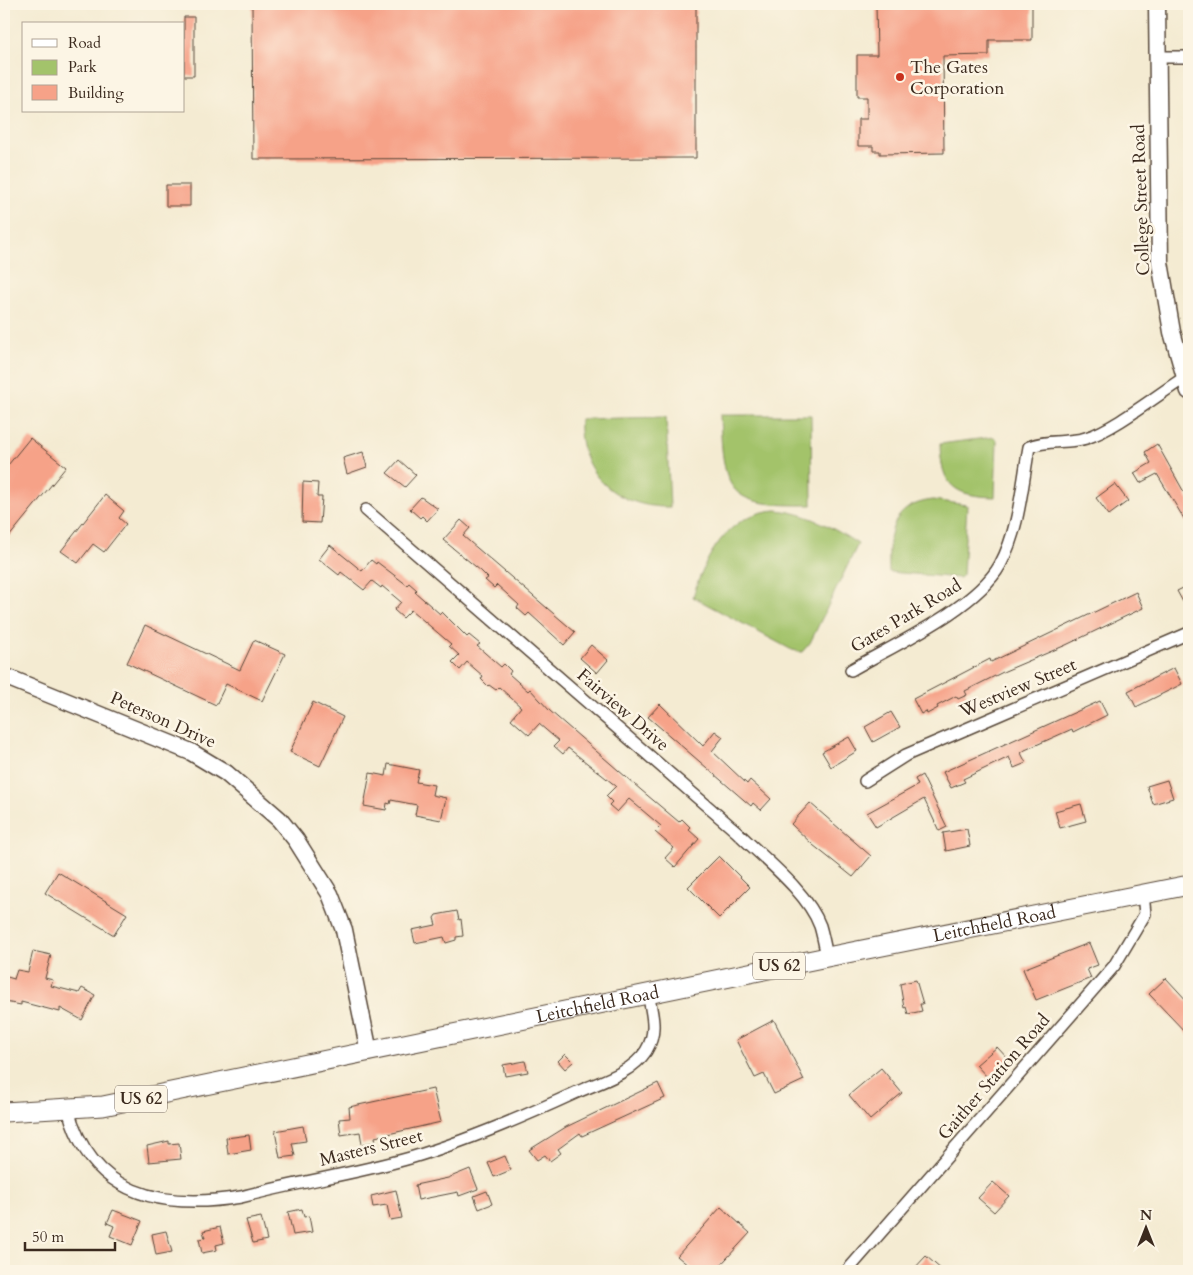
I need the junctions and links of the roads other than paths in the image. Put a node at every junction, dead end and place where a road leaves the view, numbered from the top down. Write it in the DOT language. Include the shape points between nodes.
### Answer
graph roads {
  1 [pos="1157,4"];
  2 [pos="1189,57"];
  3 [pos="1157,58"];
  4 [pos="1186,384"];
  5 [pos="366,510"];
  6 [pos="1189,633"];
  7 [pos="852,670"];
  8 [pos="4,676"];
  9 [pos="865,781"];
  10 [pos="1189,885"];
  11 [pos="1143,894"];
  12 [pos="827,957"];
  13 [pos="648,993"];
  14 [pos="369,1052"];
  15 [pos="68,1108"];
  16 [pos="4,1112"];
  17 [pos="847,1271"];
  1 -- 3 [label="street, College Street Road"];
  2 -- 3 [label="street"];
  3 -- 4 [label="street, College Street Road" via="1160,262 1172,332"];
  4 -- 7 [label="street, Gates Park Road" via="1086,438 1041,442 1029,447 1011,538 990,580 953,611"];
  5 -- 12 [label="street, Fairview Drive" via="730,826 782,875 820,926"];
  6 -- 9 [label="street, Westview Street" via="906,755"];
  8 -- 14 [label="street, Peterson Drive" via="191,752 226,773 278,819 296,840 330,894 344,930"];
  10 -- 11 [label="main road, Leitchfield Road / US 62"];
  11 -- 12 [label="main road, Leitchfield Road / US 62"];
  11 -- 17 [label="street, Gaither Station Road" via="1143,919 1114,966"];
  12 -- 13 [label="main road, Leitchfield Road / US 62"];
  13 -- 14 [label="main road, Leitchfield Road / US 62"];
  13 -- 15 [label="street, Masters Street" via="655,1027 651,1040 640,1058 620,1073 531,1114 410,1158 241,1197 213,1202 172,1202 121,1184 101,1170 87,1154 73,1128"];
  14 -- 15 [label="main road, Leitchfield Road / US 62" via="137,1099"];
  15 -- 16 [label="main road, Leitchfield Road / US 62"];
}
